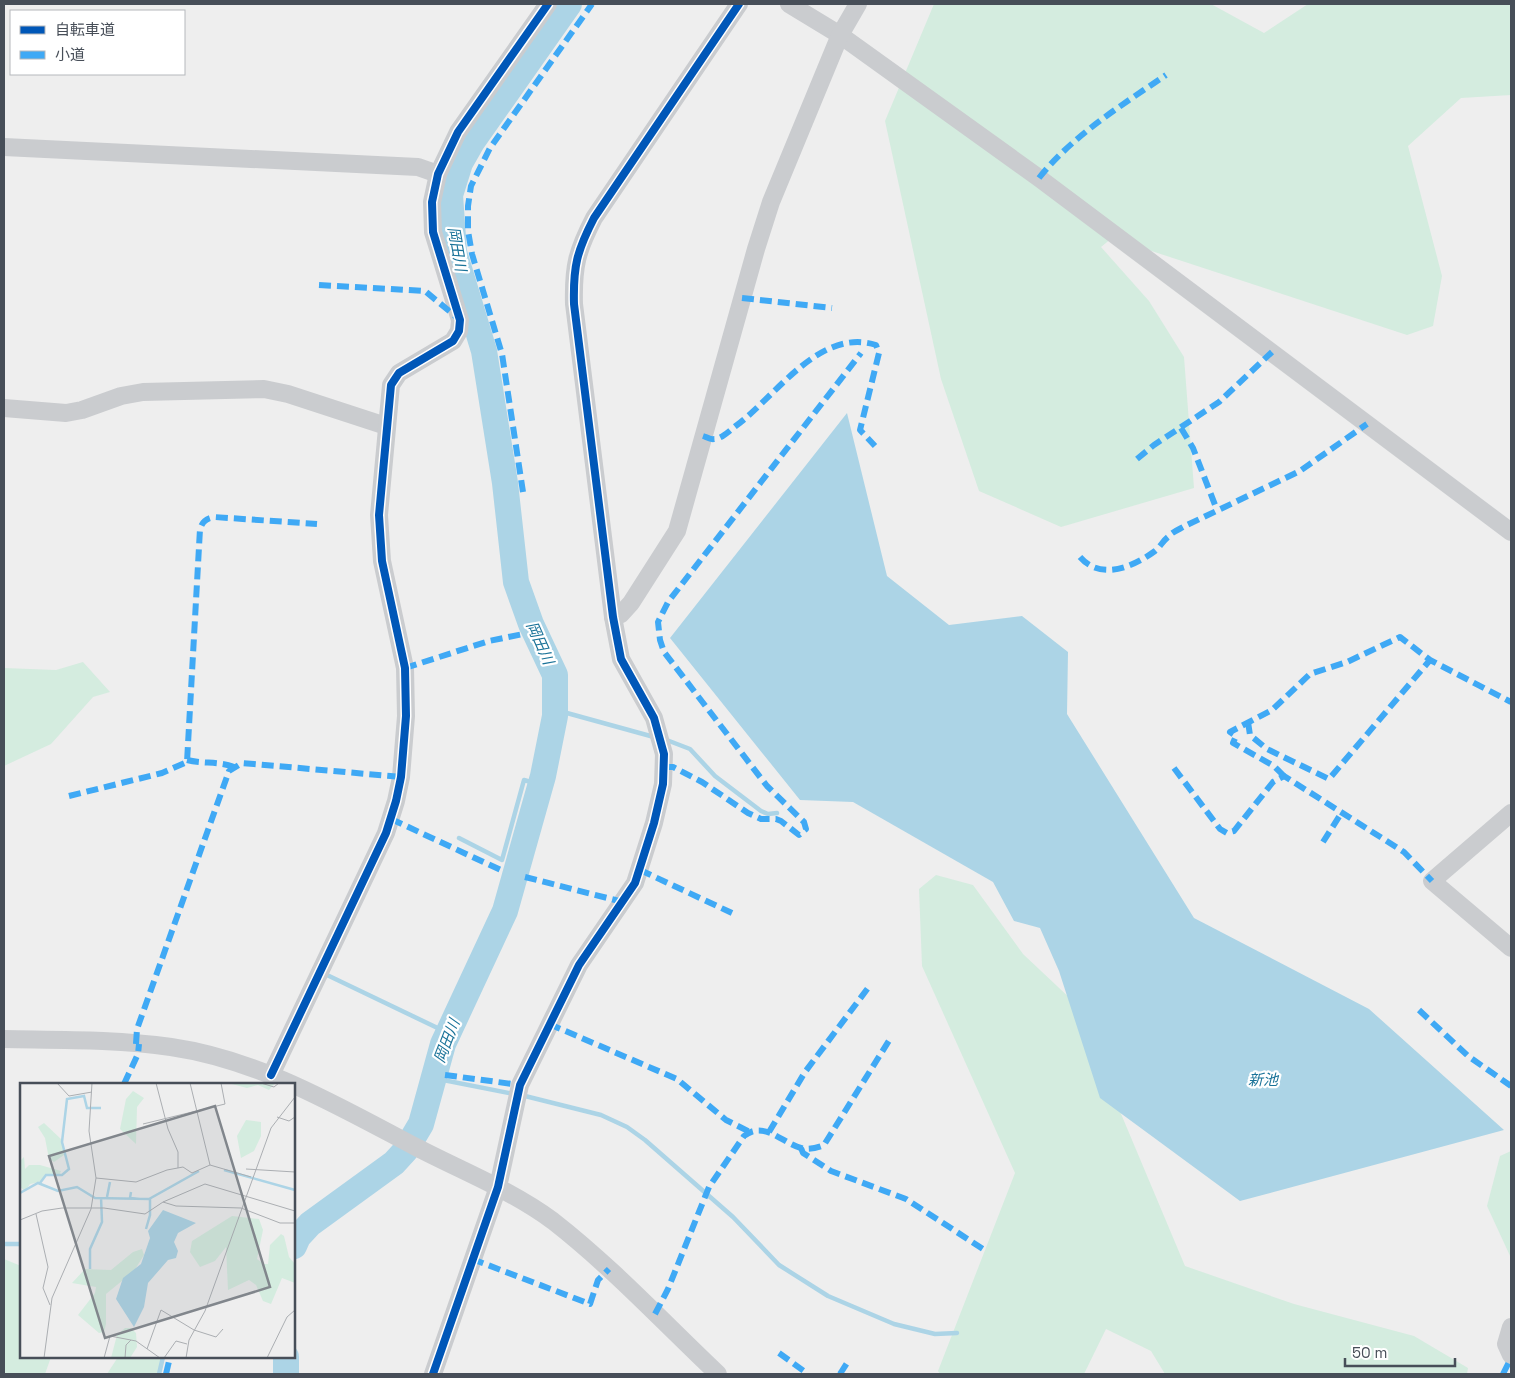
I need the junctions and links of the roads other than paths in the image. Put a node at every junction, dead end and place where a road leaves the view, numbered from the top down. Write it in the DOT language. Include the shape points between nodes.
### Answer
graph roads {
  1 [pos="548,4"];
  2 [pos="739,4"];
  3 [pos="789,4"];
  4 [pos="858,4"];
  5 [pos="840,35"];
  6 [pos="4,146"];
  7 [pos="438,174"];
  8 [pos="4,408"];
  9 [pos="386,426"];
  10 [pos="1511,532"];
  11 [pos="613,617"];
  12 [pos="1511,813"];
  13 [pos="1511,948"];
  14 [pos="4,1039"];
  15 [pos="272,1075"];
  16 [pos="288,1083"];
  17 [pos="295,1086"];
  18 [pos="498,1187"];
  19 [pos="1511,1327"];
  20 [pos="1511,1355"];
  21 [pos="433,1374"];
  22 [pos="718,1374"];
  1 -- 7 [label="street" via="458,132"];
  2 -- 11 [label="street" via="594,218 576,254 574,304"];
  3 -- 5 [label="street"];
  4 -- 5 [label="street"];
  5 -- 10 [label="street" via="1039,178"];
  5 -- 11 [label="street" via="768,212 676,531 631,603 621,614"];
  6 -- 7 [label="street" via="418,167"];
  7 -- 9 [label="street" via="432,202 433,232 460,320 460,331 453,341 399,372 388,394"];
  8 -- 9 [label="street" via="66,413 143,392 264,390 288,394"];
  9 -- 15 [label="street" via="379,515 382,561 405,668 402,777 386,833"];
  11 -- 18 [label="street" via="622,659 654,718 664,754 663,784 635,883 579,965 520,1085"];
  12 -- 13 [label="street" via="1432,881"];
  14 -- 15 [label="street" via="170,1047"];
  15 -- 16 [label="street"];
  17 -- 18 [label="street"];
  18 -- 21 [label="street"];
  18 -- 22 [label="street" via="551,1220 578,1242"];
  19 -- 20 [label="street" via="1506,1344"];
}
